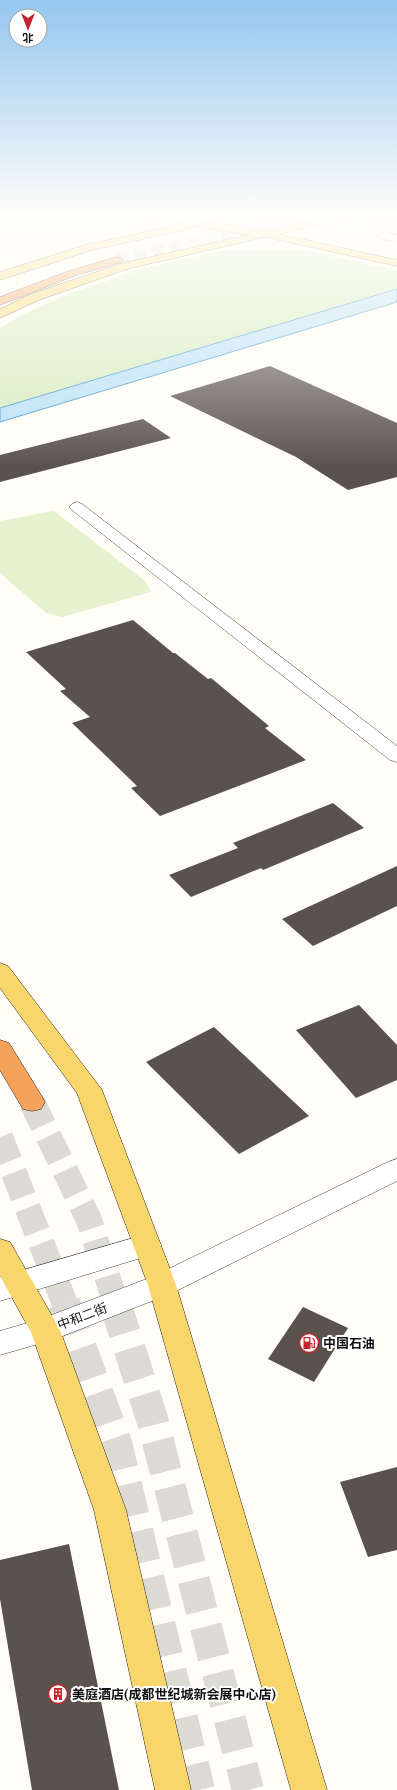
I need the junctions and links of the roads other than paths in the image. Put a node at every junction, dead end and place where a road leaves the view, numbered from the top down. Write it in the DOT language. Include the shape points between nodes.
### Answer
graph roads {
  1 [pos="28,301"];
  2 [pos="0,314"];
  3 [pos="77,507"];
  4 [pos="397,756"];
  5 [pos="0,970"];
  6 [pos="0,1049"];
  7 [pos="32,1102"];
  8 [pos="397,1169"];
  9 [pos="147,1245"];
  10 [pos="0,1250"];
  11 [pos="162,1285"];
  12 [pos="10,1286"];
  13 [pos="45,1330"];
  14 [pos="0,1343"];
  15 [pos="173,1790"];
  16 [pos="309,1790"];
  1 -- 2 [label="main road"];
  3 -- 4 [label="street"];
  5 -- 9 [label="main road" via="89,1090"];
  6 -- 7 [label="highway"];
  8 -- 11 [label="street, 中和二街"];
  9 -- 11 [label="main road"];
  9 -- 12 [label="street"];
  10 -- 12 [label="main road"];
  11 -- 13 [label="street, 中和二街"];
  11 -- 16 [label="main road"];
  12 -- 13 [label="main road"];
  13 -- 14 [label="street, 中和二街"];
  13 -- 15 [label="main road" via="110,1510"];
}
